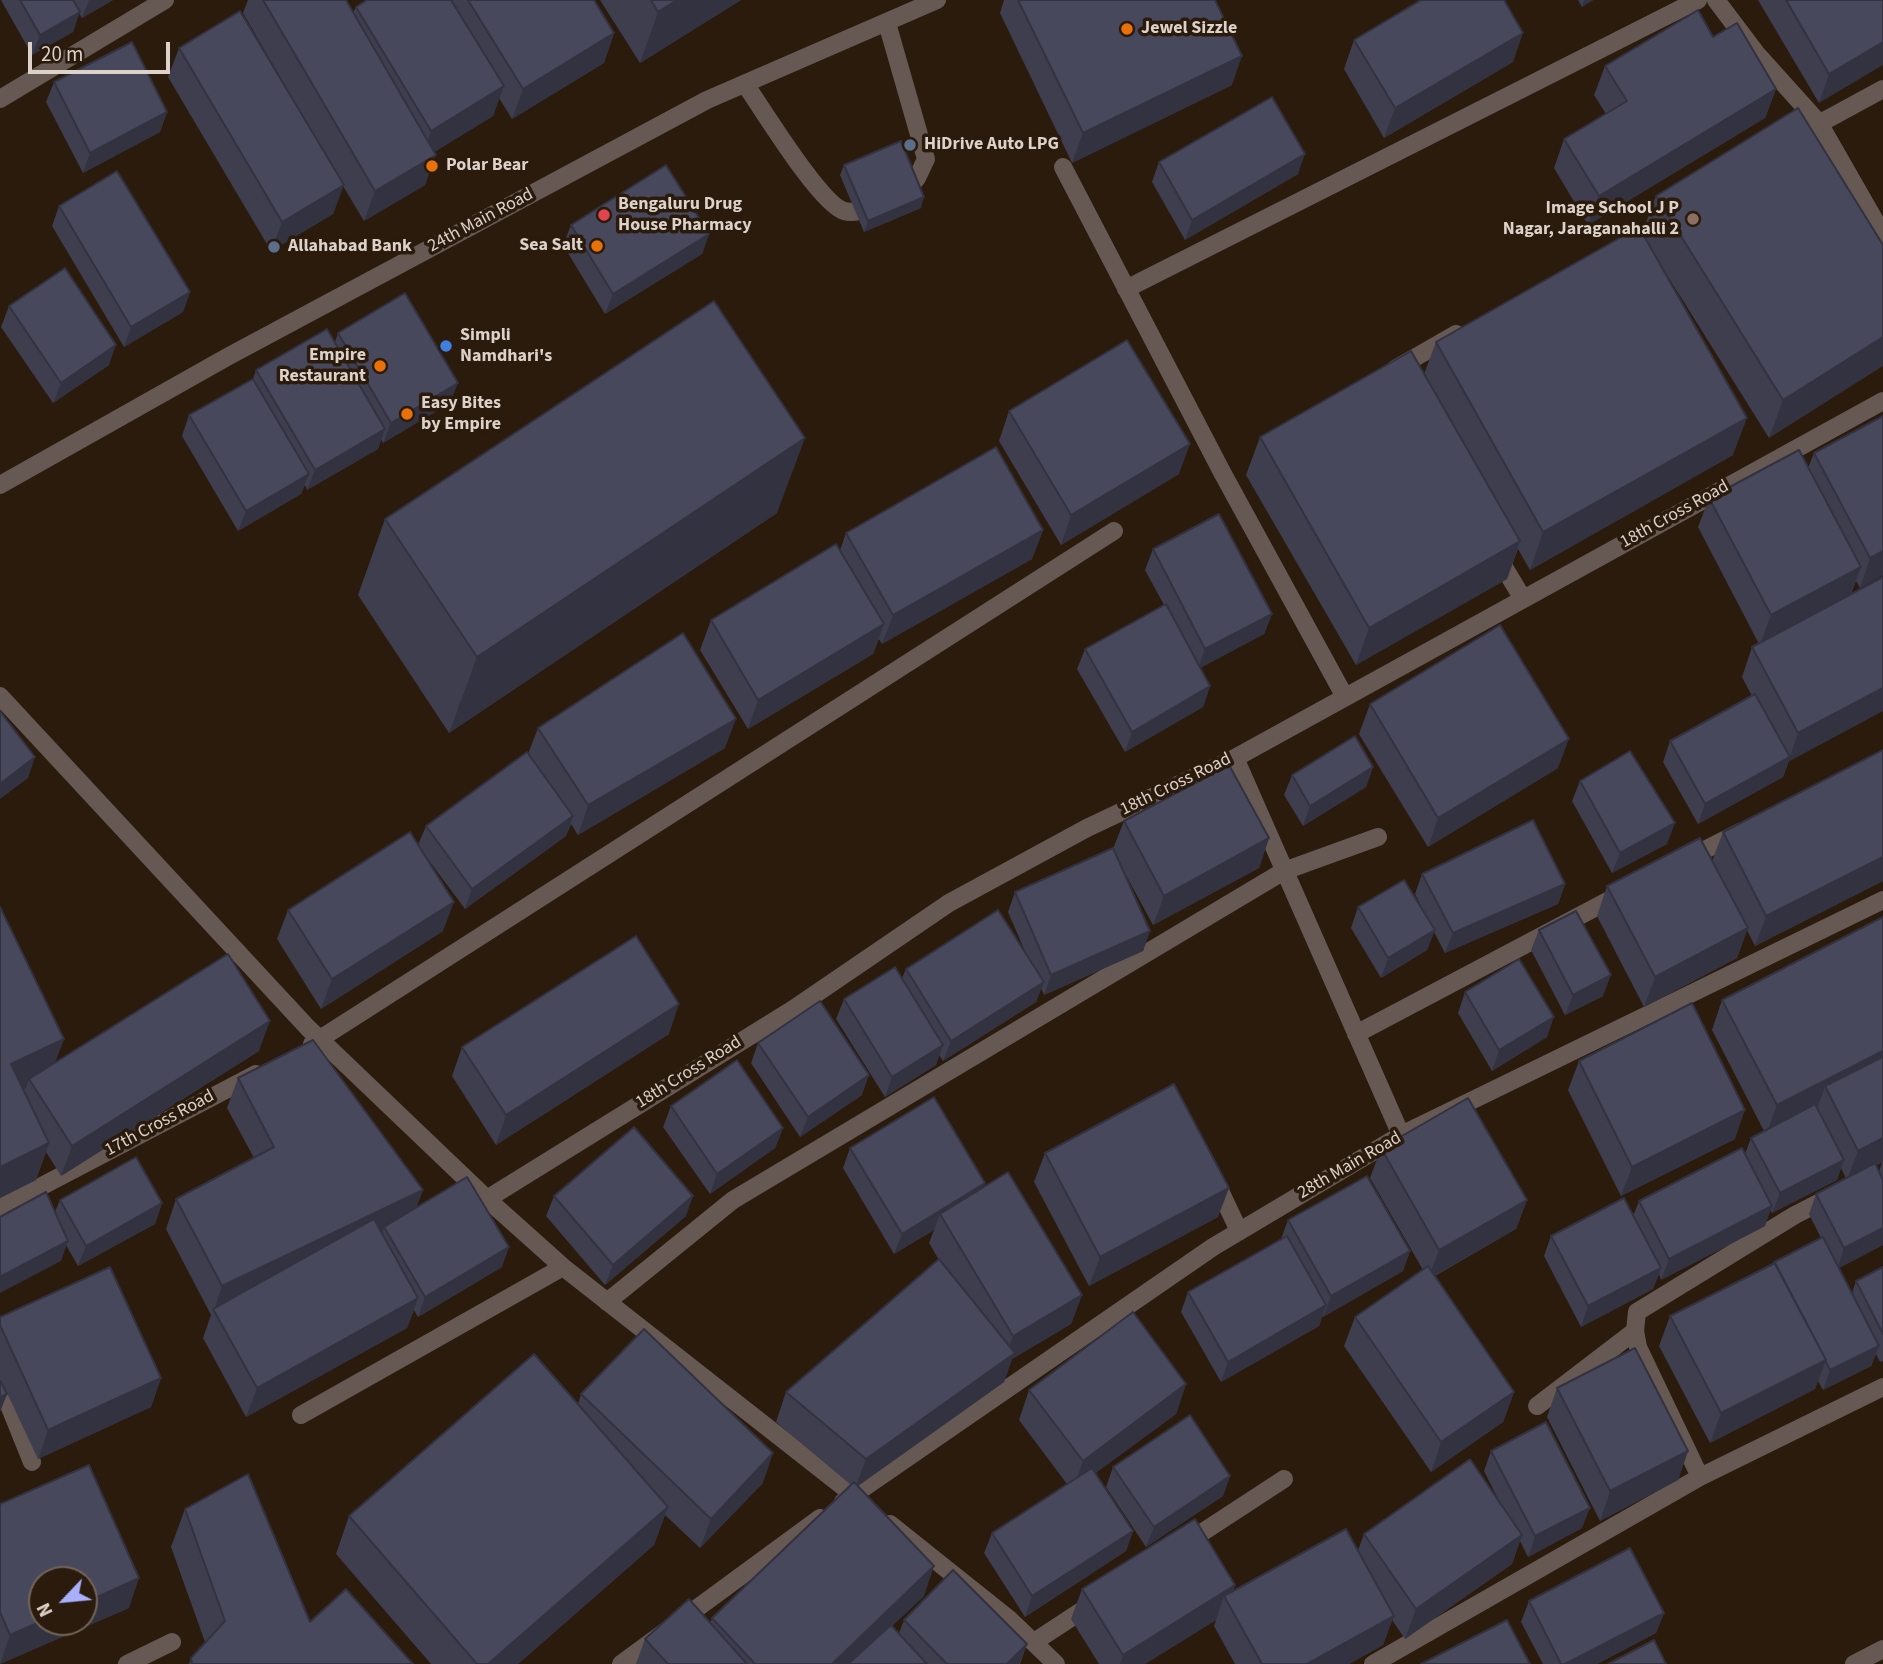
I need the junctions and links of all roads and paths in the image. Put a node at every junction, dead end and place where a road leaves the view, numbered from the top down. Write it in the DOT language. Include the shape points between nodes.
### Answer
graph roads {
  1 [pos="164,0"];
  2 [pos="937,0"];
  3 [pos="1698,0"];
  4 [pos="1716,0"];
  5 [pos="887,23"];
  6 [pos="745,84"];
  7 [pos="1883,89"];
  8 [pos="0,99"];
  9 [pos="1819,123"];
  10 [pos="1770,151"];
  11 [pos="1063,167"];
  12 [pos="1883,235"];
  13 [pos="1126,289"];
  14 [pos="1468,327"];
  15 [pos="1383,377"];
  16 [pos="1883,401"];
  17 [pos="0,485"];
  18 [pos="1114,531"];
  19 [pos="1490,544"];
  20 [pos="1523,599"];
  21 [pos="0,696"];
  22 [pos="1345,697"];
  23 [pos="1235,758"];
  24 [pos="1760,821"];
  25 [pos="1378,837"];
  26 [pos="1675,866"];
  27 [pos="1284,871"];
  28 [pos="1638,886"];
  29 [pos="1883,900"];
  30 [pos="1356,1034"];
  31 [pos="321,1040"];
  32 [pos="296,1053"];
  33 [pos="272,1066"];
  34 [pos="1401,1135"];
  35 [pos="1205,1159"];
  36 [pos="1850,1187"];
  37 [pos="487,1199"];
  38 [pos="0,1208"];
  39 [pos="1239,1231"];
  40 [pos="563,1267"];
  41 [pos="607,1301"];
  42 [pos="1635,1331"];
  43 [pos="0,1383"];
  44 [pos="1883,1387"];
  45 [pos="1536,1406"];
  46 [pos="301,1415"];
  47 [pos="32,1462"];
  48 [pos="1700,1477"];
  49 [pos="1284,1479"];
  50 [pos="853,1495"];
  51 [pos="1171,1553"];
  52 [pos="1103,1597"];
  53 [pos="1034,1642"];
  54 [pos="172,1643"];
  55 [pos="1883,1649"];
  56 [pos="127,1664"];
  57 [pos="621,1664"];
  58 [pos="1056,1664"];
  59 [pos="1373,1664"];
  60 [pos="1854,1664"];
  1 -- 8 [label="street"];
  2 -- 5 [label="street, 24th Main Road"];
  3 -- 13 [label="street"];
  4 -- 9 [label="street"];
  5 -- 6 [label="street, 24th Main Road"];
  5 -- 6 [label="street" via="926,159 904,195 863,211 844,211 823,196"];
  6 -- 17 [label="street, 24th Main Road" via="706,100 229,356"];
  7 -- 9 [label="street"];
  9 -- 10 [label="street"];
  9 -- 12 [label="street"];
  11 -- 13 [label="street"];
  13 -- 22 [label="street"];
  14 -- 15 [label="street"];
  16 -- 20 [label="street, 18th Cross Road"];
  18 -- 31 [label="street"];
  19 -- 20 [label="street"];
  20 -- 22 [label="street, 18th Cross Road"];
  21 -- 31 [label="street"];
  22 -- 23 [label="street, 18th Cross Road"];
  23 -- 27 [label="street"];
  23 -- 37 [label="street, 18th Cross Road" via="1087,828 949,903 792,1010"];
  24 -- 26 [label="street"];
  25 -- 27 [label="street"];
  27 -- 30 [label="street"];
  27 -- 41 [label="street" via="733,1200"];
  28 -- 30 [label="street"];
  29 -- 34 [label="street, 28th Main Road"];
  30 -- 34 [label="street"];
  31 -- 32 [label="street"];
  31 -- 37 [label="street"];
  33 -- 38 [label="street, 17th Cross Road"];
  34 -- 39 [label="street, 28th Main Road"];
  35 -- 39 [label="street"];
  36 -- 42 [label="street" via="1651,1302 1637,1312"];
  37 -- 40 [label="street"];
  39 -- 50 [label="street, 28th Main Road"];
  40 -- 41 [label="street"];
  40 -- 46 [label="street"];
  41 -- 50 [label="street"];
  42 -- 45 [label="street"];
  42 -- 48 [label="street" via="1638,1348"];
  43 -- 47 [label="street"];
  44 -- 48 [label="street"];
  48 -- 59 [label="street"];
  49 -- 51 [label="street"];
  50 -- 53 [label="street"];
  50 -- 57 [label="street, 28th Main Road"];
  52 -- 53 [label="street"];
  53 -- 58 [label="street"];
  54 -- 56 [label="street"];
  55 -- 60 [label="street"];
}
